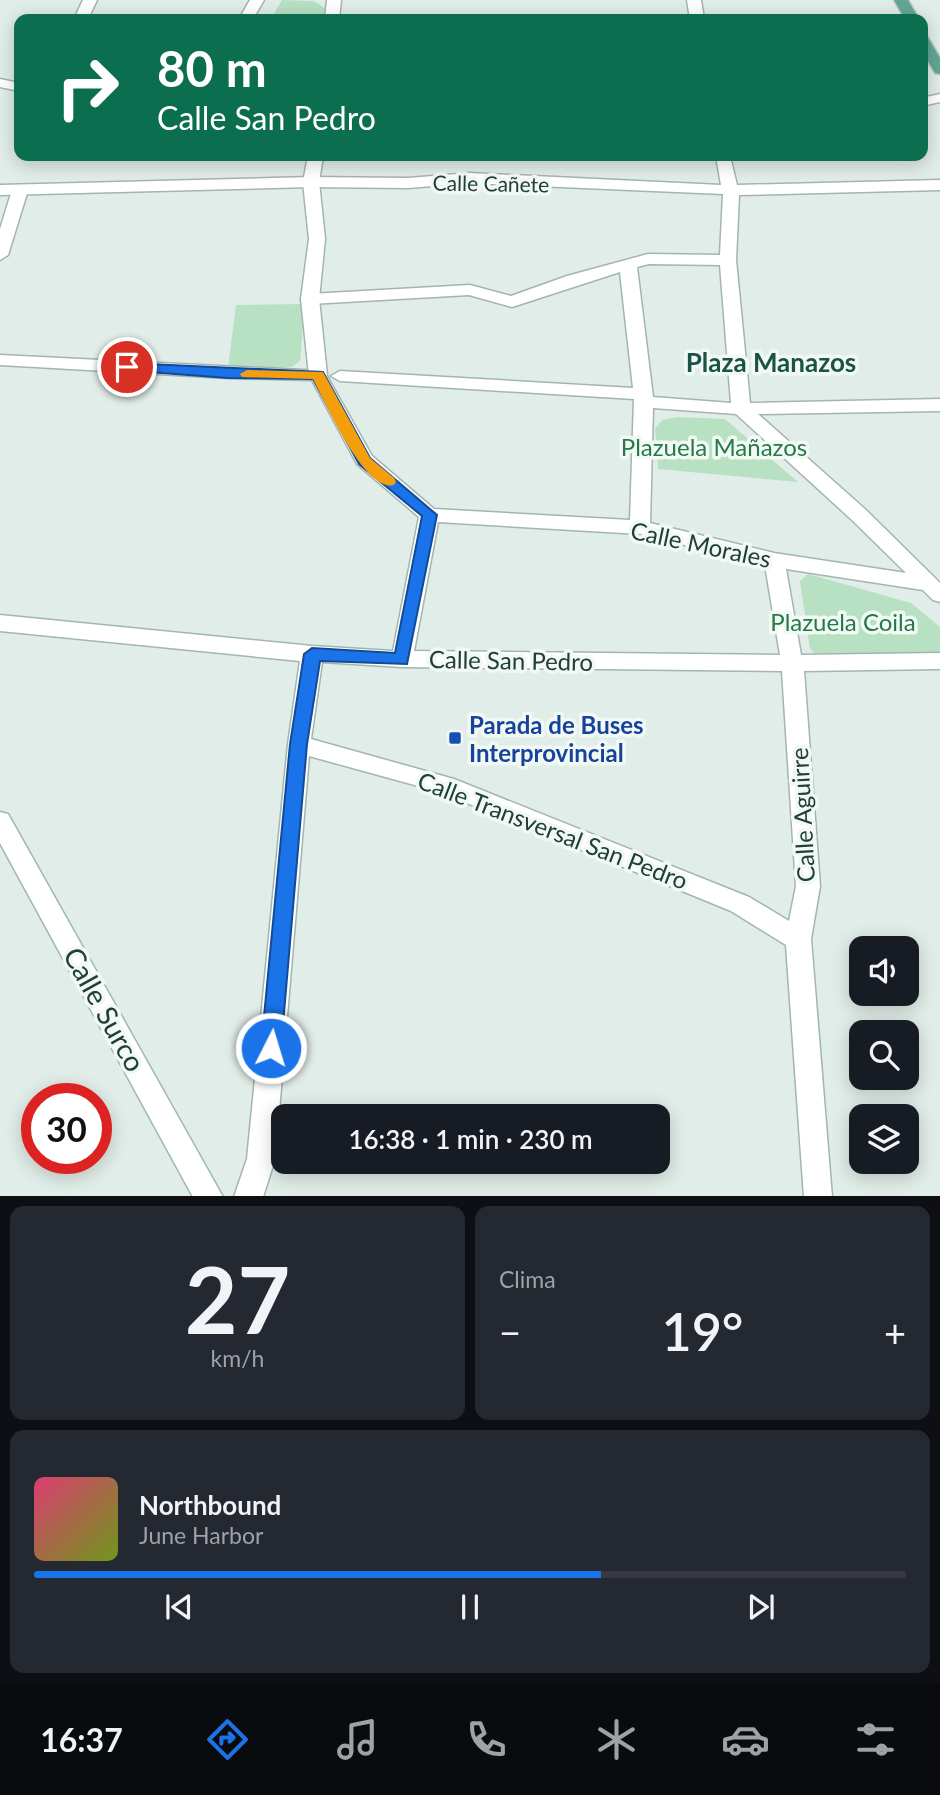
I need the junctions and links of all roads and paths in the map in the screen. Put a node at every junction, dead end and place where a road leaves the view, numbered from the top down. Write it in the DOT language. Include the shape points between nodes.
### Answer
graph roads {
  1 [pos="928,49"];
  2 [pos="940,70"];
  3 [pos="314,161"];
  4 [pos="724,161"];
  5 [pos="311,183"];
  6 [pos="940,185"];
  7 [pos="0,190"];
  8 [pos="20,190"];
  9 [pos="731,190"];
  10 [pos="0,255"];
  11 [pos="729,260"];
  12 [pos="628,266"];
  13 [pos="310,299"];
  14 [pos="0,360"];
  15 [pos="318,374"];
  16 [pos="340,376"];
  17 [pos="643,398"];
  18 [pos="940,405"];
  19 [pos="741,409"];
  20 [pos="429,515"];
  21 [pos="640,527"];
  22 [pos="774,560"];
  23 [pos="935,589"];
  24 [pos="0,623"];
  25 [pos="312,654"];
  26 [pos="402,659"];
  27 [pos="940,661"];
  28 [pos="792,663"];
  29 [pos="299,744"];
  30 [pos="0,821"];
  31 [pos="798,939"];
  32 [pos="209,1196"];
  33 [pos="248,1196"];
  34 [pos="818,1196"];
  1 -- 2 [label="main road"];
  3 -- 5 [label="street"];
  4 -- 9 [label="street"];
  5 -- 8 [label="street, Calle Cañete"];
  5 -- 9 [label="street, Calle Cañete" via="470,178"];
  5 -- 13 [label="street" via="317,239"];
  6 -- 9 [label="street, Calle Cañete"];
  7 -- 8 [label="street, Calle Cañete"];
  8 -- 10 [label="street"];
  9 -- 11 [label="street"];
  11 -- 12 [label="street" via="648,259"];
  11 -- 19 [label="street"];
  12 -- 13 [label="street" via="512,302 470,290"];
  12 -- 17 [label="street"];
  13 -- 15 [label="street"];
  14 -- 15 [label="street"];
  15 -- 20 [label="street" via="364,460"];
  16 -- 17 [label="street"];
  17 -- 19 [label="street"];
  17 -- 21 [label="street"];
  18 -- 19 [label="street"];
  19 -- 23 [label="street"];
  20 -- 21 [label="street, Calle Morales"];
  20 -- 26 [label="street"];
  21 -- 22 [label="street, Calle Morales"];
  22 -- 23 [label="street, Calle Morales"];
  22 -- 28 [label="street, Calle Aguirre"];
  24 -- 25 [label="street, Calle San Pedro"];
  25 -- 26 [label="street, Calle San Pedro"];
  25 -- 29 [label="street"];
  26 -- 28 [label="street, Calle San Pedro"];
  27 -- 28 [label="street, Calle San Pedro"];
  28 -- 31 [label="street, Calle Aguirre" via="808,886"];
  29 -- 31 [label="street, Calle Transversal San Pedro" via="446,785 740,904"];
  29 -- 33 [label="street" via="261,1159"];
  30 -- 32 [label="street, Calle Surco"];
  31 -- 34 [label="street, Calle Aguirre"];
}
